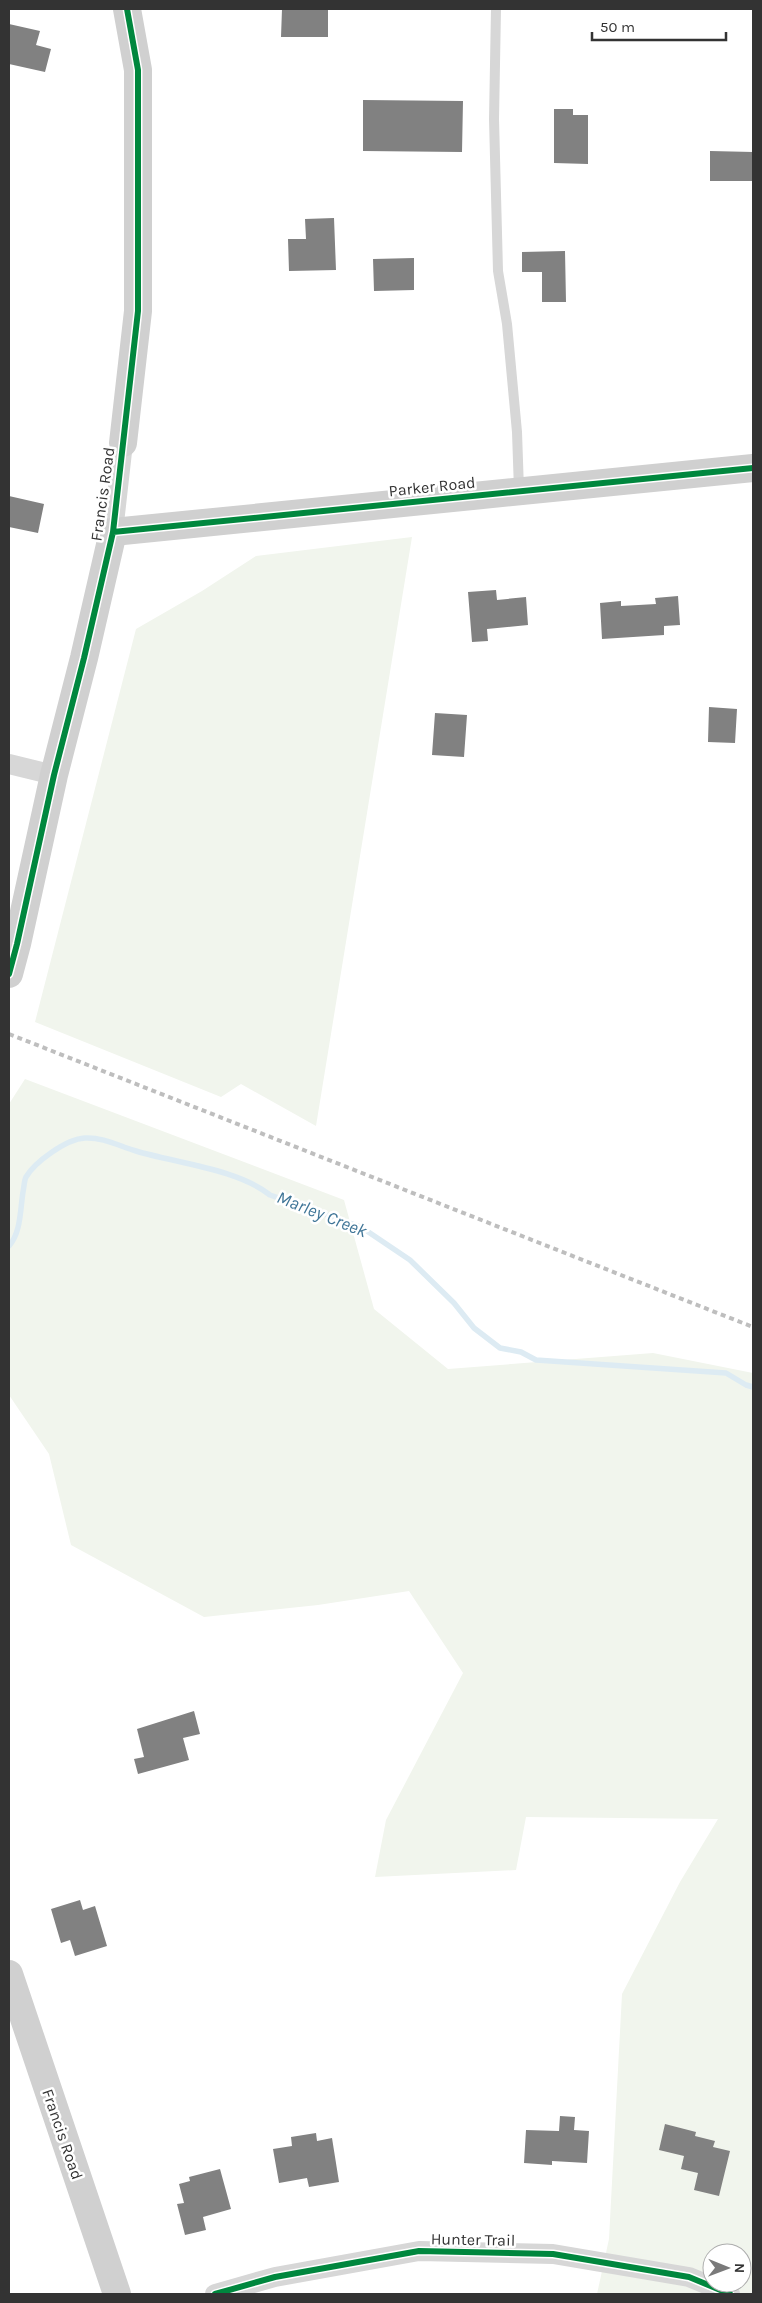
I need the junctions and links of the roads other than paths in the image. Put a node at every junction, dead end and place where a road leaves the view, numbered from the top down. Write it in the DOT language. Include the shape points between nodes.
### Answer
graph roads {
  1 [pos="127,9"];
  2 [pos="496,9"];
  3 [pos="123,443"];
  4 [pos="753,468"];
  5 [pos="520,491"];
  6 [pos="113,532"];
  7 [pos="9,764"];
  8 [pos="54,775"];
  9 [pos="9,974"];
  10 [pos="9,1974"];
  11 [pos="117,2294"];
  12 [pos="215,2294"];
  13 [pos="730,2294"];
  1 -- 3 [label="street, Francis Road" via="138,70 138,311"];
  2 -- 5 [label="lane" via="494,119 498,271 507,324"];
  3 -- 6 [label="street, Francis Road"];
  4 -- 5 [label="street, Parker Road"];
  5 -- 6 [label="street, Parker Road"];
  6 -- 8 [label="street, Francis Road"];
  7 -- 8 [label="street"];
  8 -- 9 [label="street, Francis Road"];
  10 -- 11 [label="street, Francis Road"];
  12 -- 13 [label="street, Hunter Trail" via="275,2277 419,2251 554,2254 689,2277"];
}
